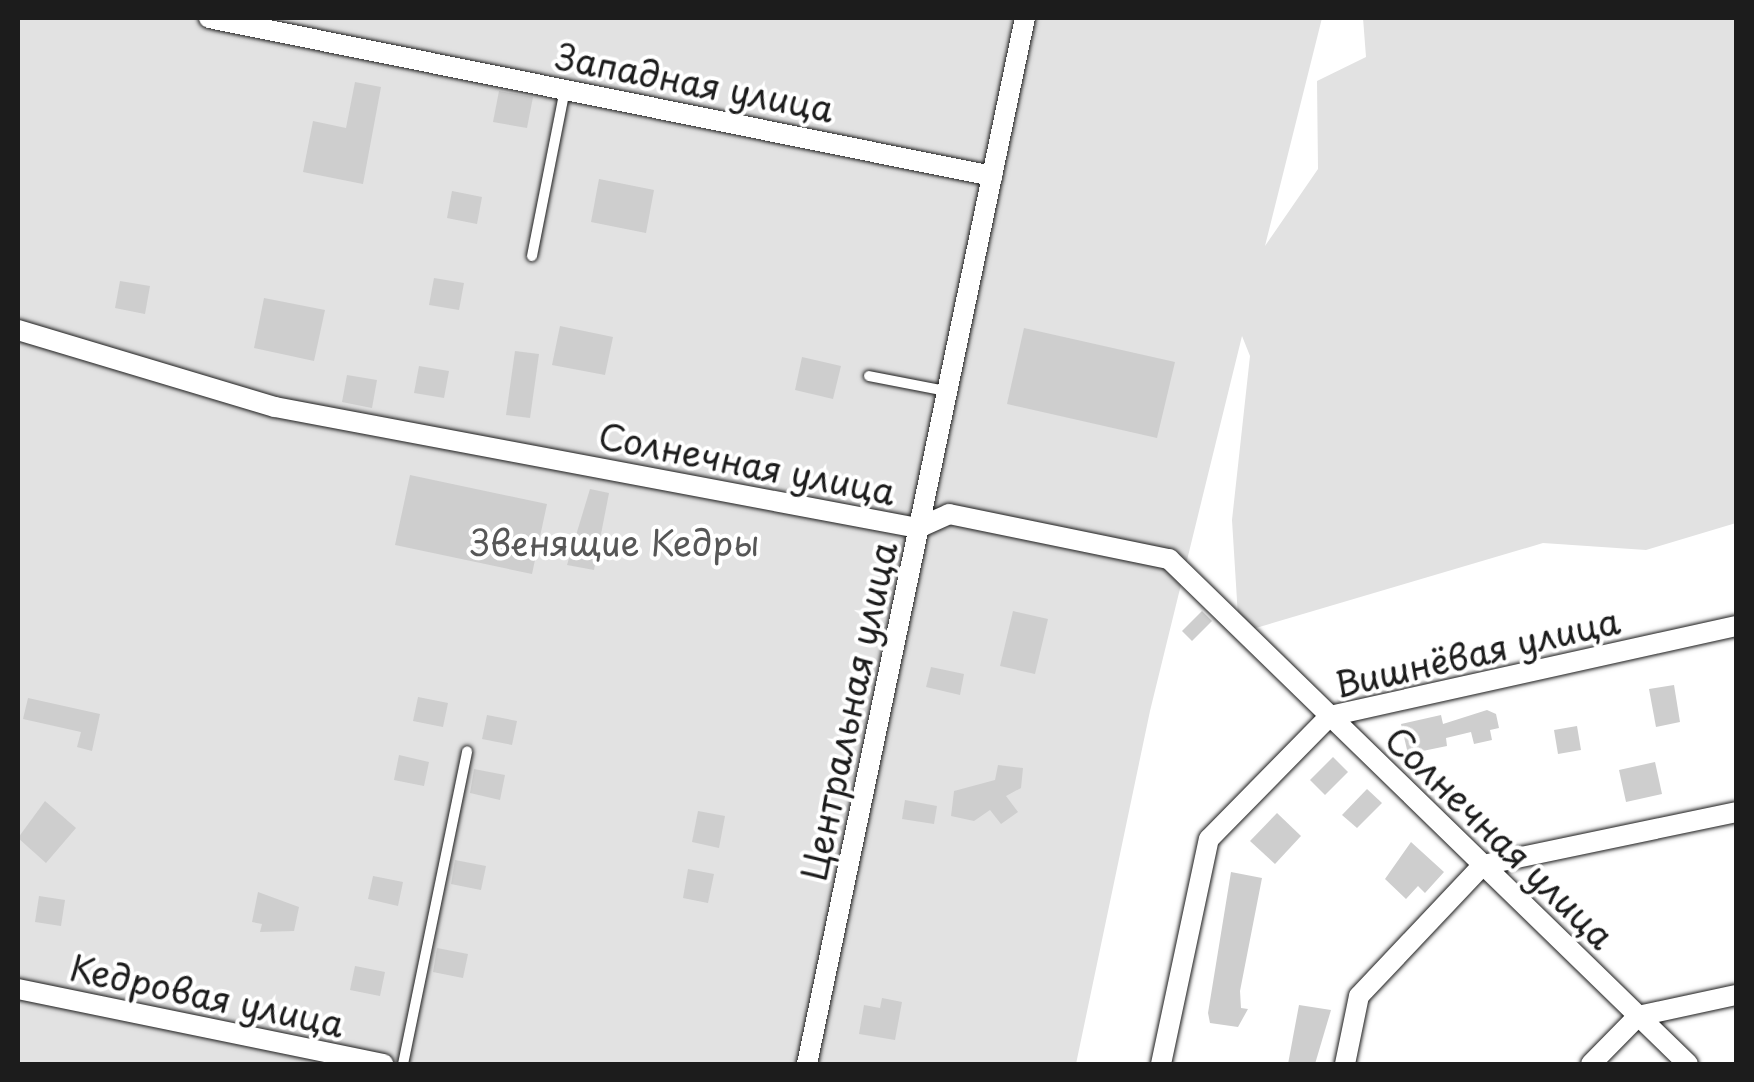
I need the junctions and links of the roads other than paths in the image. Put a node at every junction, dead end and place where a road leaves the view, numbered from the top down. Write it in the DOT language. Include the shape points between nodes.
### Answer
graph roads {
  1 [pos="209,18"];
  2 [pos="1025,18"];
  3 [pos="566,90"];
  4 [pos="992,176"];
  5 [pos="532,256"];
  6 [pos="18,330"];
  7 [pos="869,376"];
  8 [pos="946,391"];
  9 [pos="918,528"];
  10 [pos="1736,626"];
  11 [pos="1330,716"];
  12 [pos="467,751"];
  13 [pos="1736,812"];
  14 [pos="1483,865"];
  15 [pos="18,989"];
  16 [pos="1736,995"];
  17 [pos="1638,1016"];
  18 [pos="382,1064"];
  19 [pos="402,1064"];
  20 [pos="808,1064"];
  21 [pos="1162,1064"];
  22 [pos="1345,1064"];
  23 [pos="1591,1064"];
  24 [pos="1688,1064"];
  1 -- 3 [label="street, Западная улица"];
  2 -- 4 [label="street, Центральная улица"];
  3 -- 4 [label="street, Западная улица"];
  3 -- 5 [label="lane"];
  4 -- 8 [label="street, Центральная улица"];
  6 -- 9 [label="street, Солнечная улица" via="275,408"];
  7 -- 8 [label="lane"];
  8 -- 9 [label="street, Центральная улица"];
  9 -- 11 [label="street, Солнечная улица" via="948,514 1169,560"];
  9 -- 20 [label="street, Центральная улица"];
  10 -- 11 [label="street, Вишнёвая улица"];
  11 -- 14 [label="street, Солнечная улица"];
  11 -- 21 [label="street, Вишнёвая улица" via="1209,839"];
  12 -- 19 [label="lane"];
  13 -- 14 [label="street"];
  14 -- 17 [label="street, Солнечная улица"];
  14 -- 22 [label="street" via="1359,996"];
  15 -- 18 [label="street, Кедровая улица"];
  16 -- 17 [label="street"];
  17 -- 23 [label="street"];
  17 -- 24 [label="street, Солнечная улица"];
}
